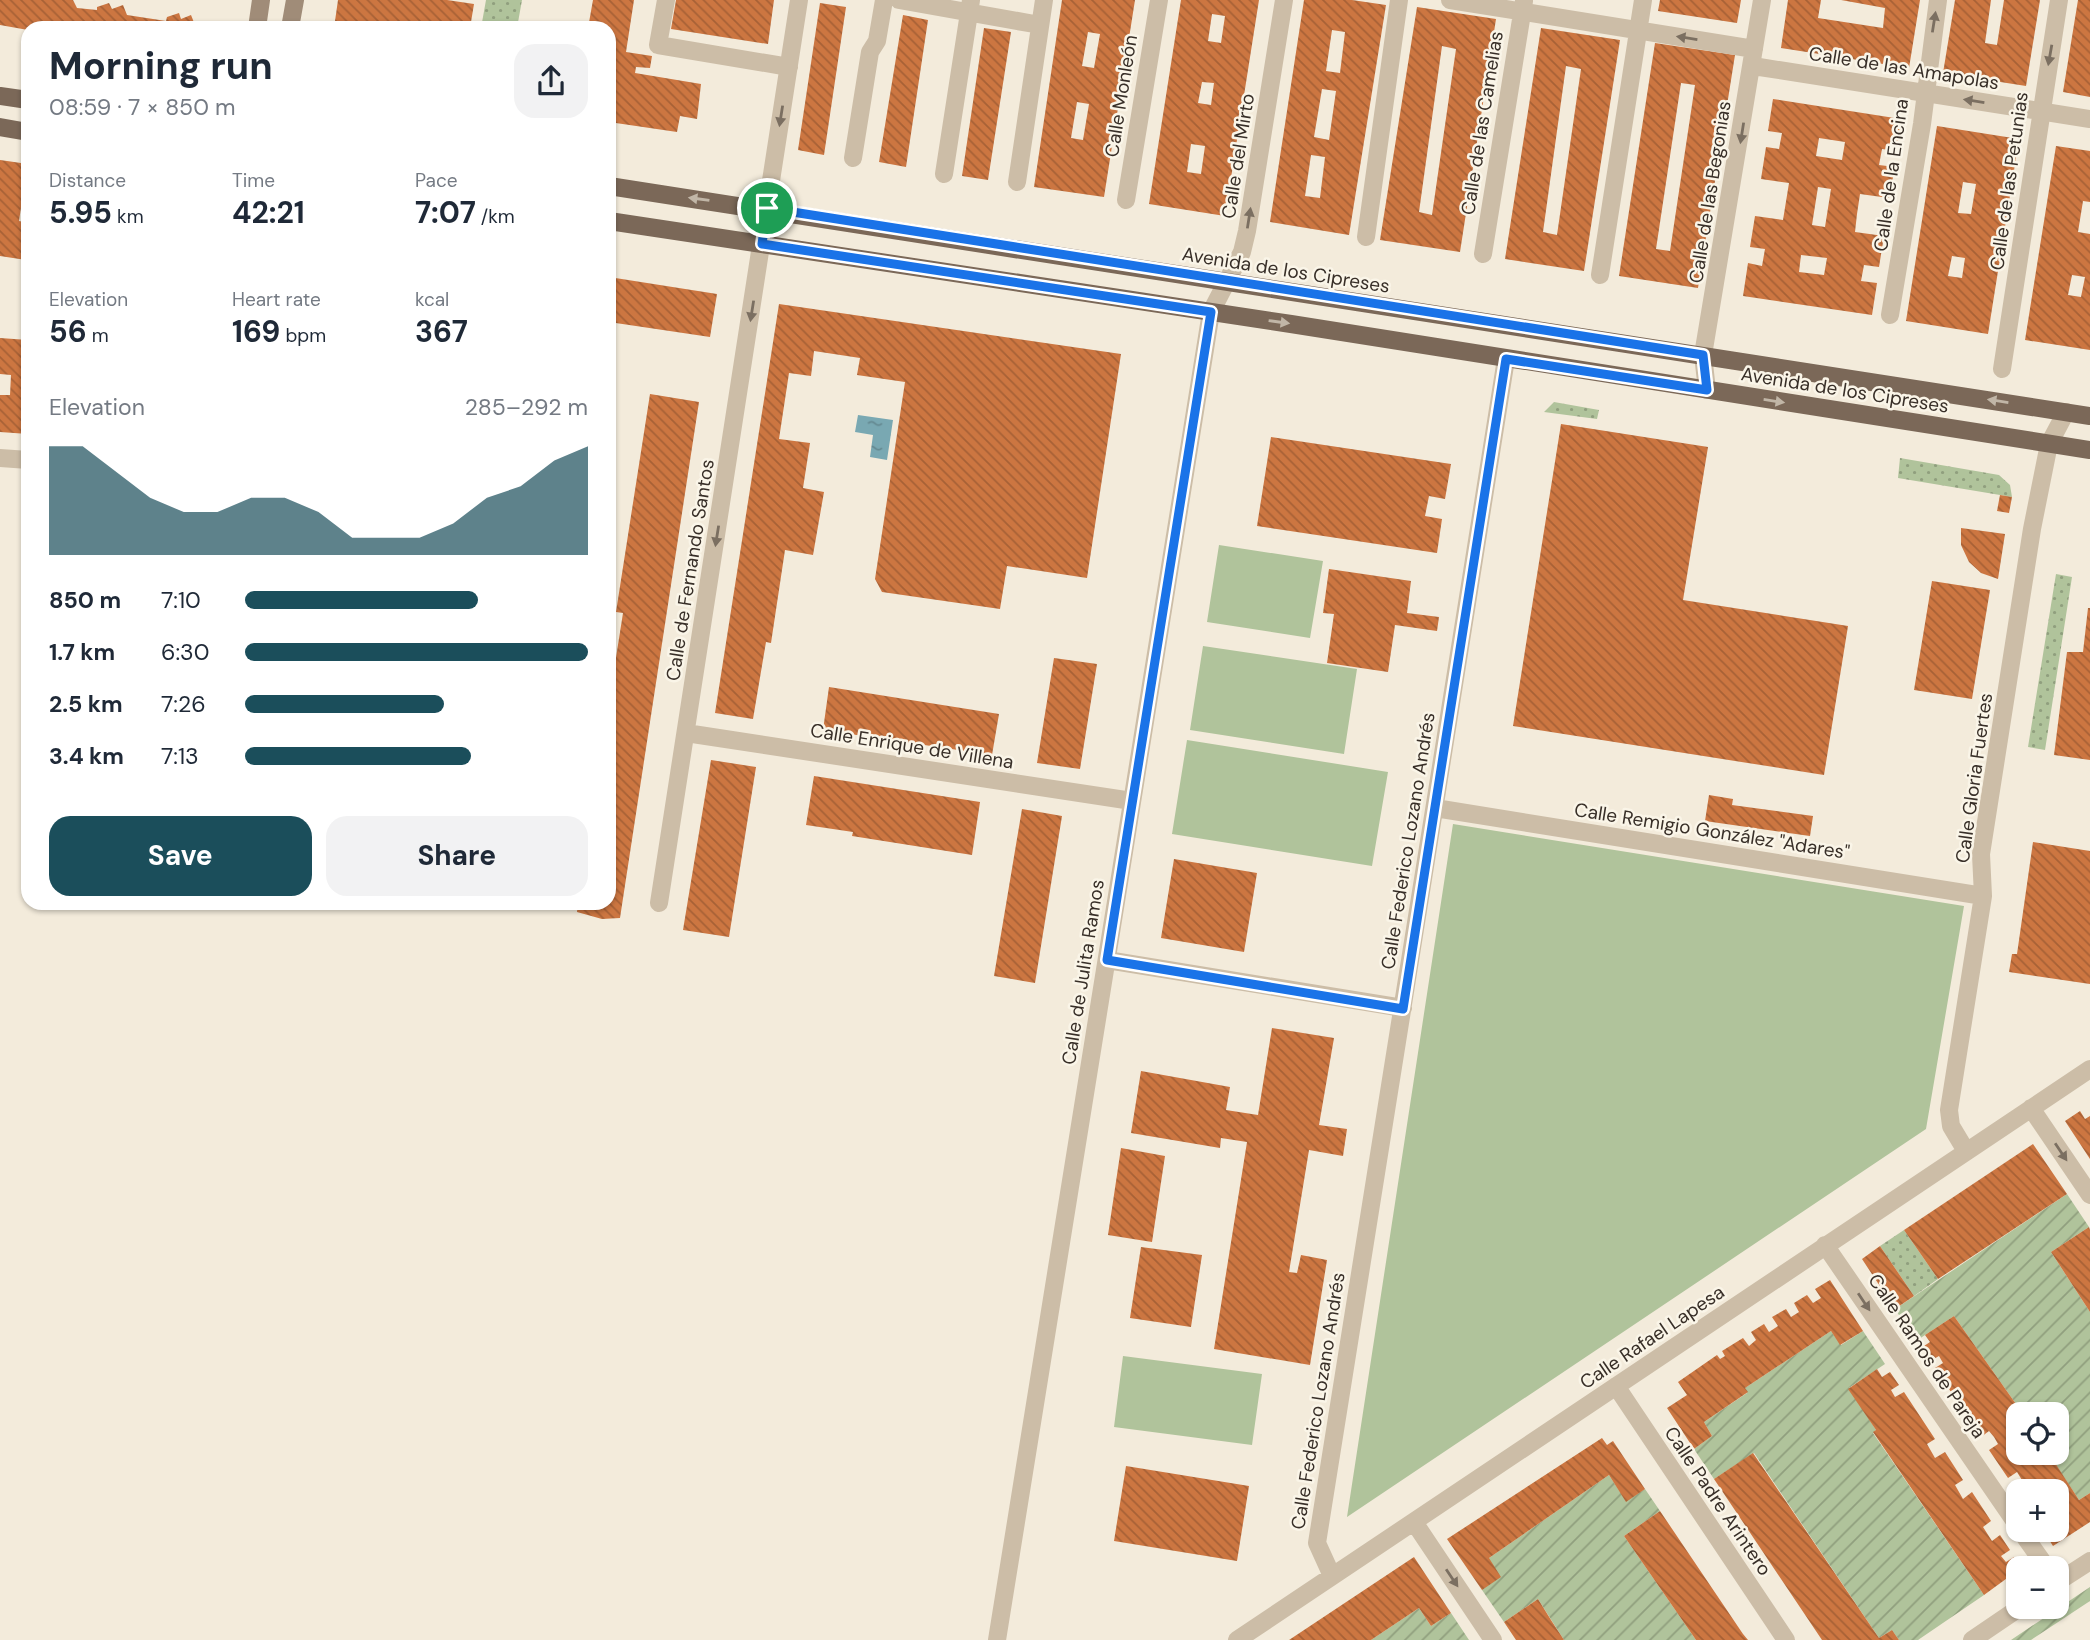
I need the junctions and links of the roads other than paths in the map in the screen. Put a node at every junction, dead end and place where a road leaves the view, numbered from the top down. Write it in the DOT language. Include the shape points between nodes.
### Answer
graph roads {
  1 [pos="261,0"];
  2 [pos="295,0"];
  3 [pos="666,0"];
  4 [pos="799,0"];
  5 [pos="884,0"];
  6 [pos="899,0"];
  7 [pos="1044,0"];
  8 [pos="1159,0"];
  9 [pos="1284,0"];
  10 [pos="1399,0"];
  11 [pos="1450,0"];
  12 [pos="1643,0"];
  13 [pos="1762,0"];
  14 [pos="1938,0"];
  15 [pos="2059,0"];
  16 [pos="970,6"];
  17 [pos="1523,6"];
  18 [pos="258,21"];
  19 [pos="291,21"];
  20 [pos="1040,24"];
  21 [pos="1638,30"];
  22 [pos="1754,57"];
  23 [pos="789,68"];
  24 [pos="1924,93"];
  25 [pos="0,96"];
  26 [pos="21,99"];
  27 [pos="2041,111"];
  28 [pos="2090,119"];
  29 [pos="0,127"];
  30 [pos="21,131"];
  31 [pos="853,158"];
  32 [pos="944,174"];
  33 [pos="1017,182"];
  34 [pos="616,187"];
  35 [pos="1126,200"];
  36 [pos="767,208"];
  37 [pos="616,222"];
  38 [pos="1366,237"];
  39 [pos="762,244"];
  40 [pos="1483,254"];
  41 [pos="1600,275"];
  42 [pos="1228,282"];
  43 [pos="1211,312"];
  44 [pos="1890,315"];
  45 [pos="1703,355"];
  46 [pos="1506,359"];
  47 [pos="2002,369"];
  48 [pos="1707,390"];
  49 [pos="2066,412"];
  50 [pos="2090,416"];
  51 [pos="2049,444"];
  52 [pos="2090,450"];
  53 [pos="0,458"];
  54 [pos="21,460"];
  55 [pos="686,733"];
  56 [pos="1132,801"];
  57 [pos="1434,808"];
  58 [pos="1983,896"];
  59 [pos="659,903"];
  60 [pos="1107,960"];
  61 [pos="1403,1009"];
  62 [pos="2090,1069"];
  63 [pos="2031,1108"];
  64 [pos="1966,1151"];
  65 [pos="2090,1195"];
  66 [pos="1825,1245"];
  67 [pos="1616,1386"];
  68 [pos="2006,1509"];
  69 [pos="1414,1522"];
  70 [pos="2090,1561"];
  71 [pos="2069,1575"];
  72 [pos="1332,1576"];
  73 [pos="2006,1617"];
  74 [pos="998,1640"];
  75 [pos="1237,1640"];
  76 [pos="1493,1640"];
  77 [pos="1786,1640"];
  78 [pos="1972,1640"];
  1 -- 18 [label="main road"];
  2 -- 19 [label="main road"];
  3 -- 23 [label="street" via="658,45"];
  4 -- 23 [label="street"];
  5 -- 31 [label="street" via="877,41 870,52"];
  6 -- 16 [label="street"];
  7 -- 20 [label="street"];
  8 -- 35 [label="street, Calle Monleón"];
  42 -- 9 [label="street, Calle del Mirto, one-way" via="1247,232"];
  10 -- 38 [label="street"];
  11 -- 17 [label="street, Calle de las Amapolas"];
  12 -- 21 [label="street"];
  13 -- 22 [label="street, Calle de las Begonias"];
  24 -- 14 [label="street, Calle de la Encina, one-way"];
  15 -- 27 [label="street, Calle de las Petunias, one-way"];
  16 -- 20 [label="street"];
  16 -- 32 [label="street"];
  17 -- 21 [label="street, Calle de las Amapolas"];
  17 -- 40 [label="street, Calle de las Camelias"];
  20 -- 33 [label="street"];
  22 -- 21 [label="street, Calle de las Amapolas, one-way"];
  21 -- 41 [label="street"];
  22 -- 24 [label="street, Calle de las Amapolas"];
  22 -- 45 [label="street, Calle de las Begonias, one-way"];
  23 -- 36 [label="street, one-way"];
  27 -- 24 [label="street, Calle de las Amapolas, one-way"];
  24 -- 44 [label="street, Calle de la Encina"];
  25 -- 26 [label="main road"];
  27 -- 28 [label="street, Calle de las Amapolas"];
  27 -- 47 [label="street, Calle de las Petunias"];
  29 -- 30 [label="main road"];
  36 -- 34 [label="main road, Avenida de los Cipreses, one-way"];
  36 -- 39 [label="street"];
  36 -- 42 [label="main road, Avenida de los Cipreses"];
  37 -- 39 [label="main road, Avenida de los Cipreses"];
  39 -- 43 [label="main road, Avenida de los Cipreses"];
  39 -- 55 [label="street, Calle de Fernando Santos, one-way"];
  42 -- 43 [label="street, Calle del Mirto"];
  42 -- 45 [label="main road, Avenida de los Cipreses"];
  43 -- 46 [label="main road, Avenida de los Cipreses, one-way"];
  43 -- 56 [label="street, Calle de Julita Ramos"];
  45 -- 48 [label="street, Calle de las Begonias"];
  49 -- 45 [label="main road, Avenida de los Cipreses, one-way"];
  46 -- 48 [label="main road, Avenida de los Cipreses"];
  46 -- 57 [label="street, Calle Federico Lozano Andrés"];
  48 -- 51 [label="main road, Avenida de los Cipreses, one-way"];
  49 -- 50 [label="main road, Avenida de los Cipreses"];
  49 -- 51 [label="street, Calle Gloria Fuertes"];
  51 -- 52 [label="main road, Avenida de los Cipreses"];
  51 -- 58 [label="street, Calle Gloria Fuertes" via="1981,854"];
  53 -- 54 [label="street"];
  55 -- 56 [label="street, Calle Enrique de Villena"];
  55 -- 59 [label="street, Calle de Fernando Santos"];
  56 -- 60 [label="street, Calle de Julita Ramos"];
  57 -- 58 [label="street, Calle Remigio González \"Adares\""];
  57 -- 61 [label="street, Calle Federico Lozano Andrés"];
  58 -- 64 [label="street, Calle Gloria Fuertes" via="1949,1110 1951,1126"];
  60 -- 61 [label="street"];
  60 -- 74 [label="street, Calle de Julita Ramos"];
  61 -- 72 [label="street, Calle Federico Lozano Andrés" via="1317,1543"];
  62 -- 63 [label="street, Calle Rafael Lapesa"];
  63 -- 64 [label="street, Calle Rafael Lapesa"];
  63 -- 65 [label="street, one-way"];
  64 -- 66 [label="street, Calle Rafael Lapesa"];
  66 -- 67 [label="street, Calle Rafael Lapesa"];
  66 -- 68 [label="street, Calle Ramos de Pareja, one-way"];
  67 -- 69 [label="street, Calle Rafael Lapesa"];
  67 -- 77 [label="street, Calle Padre Arintero"];
  69 -- 72 [label="street, Calle Rafael Lapesa"];
  69 -- 76 [label="street, one-way"];
  70 -- 71 [label="street"];
  72 -- 75 [label="street, Calle Rafael Lapesa"];
  73 -- 78 [label="street"];
}
